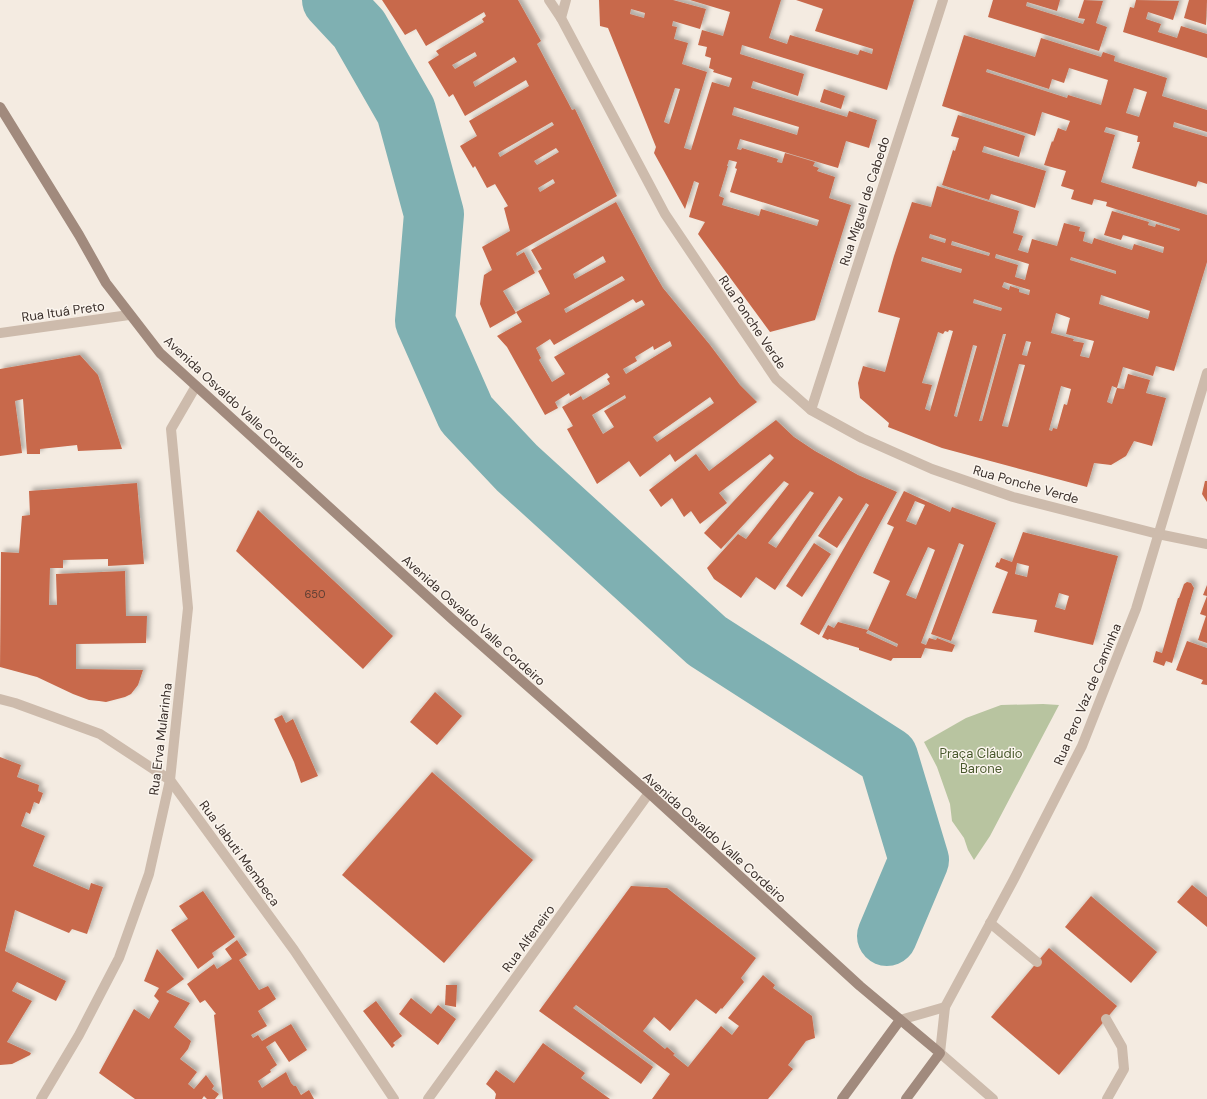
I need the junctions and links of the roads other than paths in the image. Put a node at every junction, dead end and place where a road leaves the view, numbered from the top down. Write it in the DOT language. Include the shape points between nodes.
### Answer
graph roads {
  1 [pos="549,0"];
  2 [pos="566,0"];
  3 [pos="943,0"];
  4 [pos="561,18"];
  5 [pos="0,107"];
  6 [pos="129,315"];
  7 [pos="0,333"];
  8 [pos="1207,373"];
  9 [pos="196,386"];
  10 [pos="811,410"];
  11 [pos="1158,534"];
  12 [pos="1207,544"];
  13 [pos="0,699"];
  14 [pos="170,780"];
  15 [pos="649,793"];
  16 [pos="990,923"];
  17 [pos="1037,962"];
  18 [pos="946,1007"];
  19 [pos="1106,1019"];
  20 [pos="900,1020"];
  21 [pos="940,1054"];
  22 [pos="41,1099"];
  23 [pos="394,1099"];
  24 [pos="428,1099"];
  25 [pos="842,1099"];
  26 [pos="906,1099"];
  27 [pos="993,1099"];
  28 [pos="1107,1099"];
  1 -- 4 [label="street, Rua Ponche Verde"];
  2 -- 4 [label="street"];
  3 -- 10 [label="street, Rua Miguel de Cabedo"];
  4 -- 10 [label="street, Rua Ponche Verde" via="665,214 776,380"];
  5 -- 6 [label="main road, Avenida Osvaldo Valle Cordeiro" via="106,283"];
  6 -- 7 [label="street, Rua Ituá Preto"];
  6 -- 9 [label="main road, Avenida Osvaldo Valle Cordeiro" via="160,353"];
  8 -- 11 [label="street, Rua Pero Vaz de Caminha"];
  9 -- 14 [label="street, Rua Erva Mularinha" via="171,429 188,608"];
  9 -- 15 [label="main road, Avenida Osvaldo Valle Cordeiro" via="452,620"];
  10 -- 11 [label="street, Rua Ponche Verde" via="862,438 932,468 1013,497"];
  11 -- 12 [label="street, Rua Ponche Verde"];
  11 -- 16 [label="street, Rua Pero Vaz de Caminha" via="1136,610 1082,746"];
  13 -- 14 [label="street, Rua Jabuti Membeca" via="100,734"];
  14 -- 22 [label="street, Rua Erva Mularinha" via="149,874 119,958 79,1035"];
  14 -- 23 [label="street, Rua Jabuti Membeca" via="294,950"];
  15 -- 20 [label="main road, Avenida Osvaldo Valle Cordeiro"];
  15 -- 24 [label="street, Rua Alfeneiro"];
  16 -- 17 [label="street"];
  16 -- 18 [label="street, Rua Pero Vaz de Caminha"];
  18 -- 20 [label="street"];
  18 -- 21 [label="street, Rua Pero Vaz de Caminha"];
  19 -- 28 [label="street" via="1122,1047 1124,1069"];
  20 -- 21 [label="main road, Avenida Osvaldo Valle Cordeiro"];
  20 -- 25 [label="main road"];
  21 -- 26 [label="main road"];
  21 -- 27 [label="street, Avenida Osvaldo Valle Cordeiro"];
}
